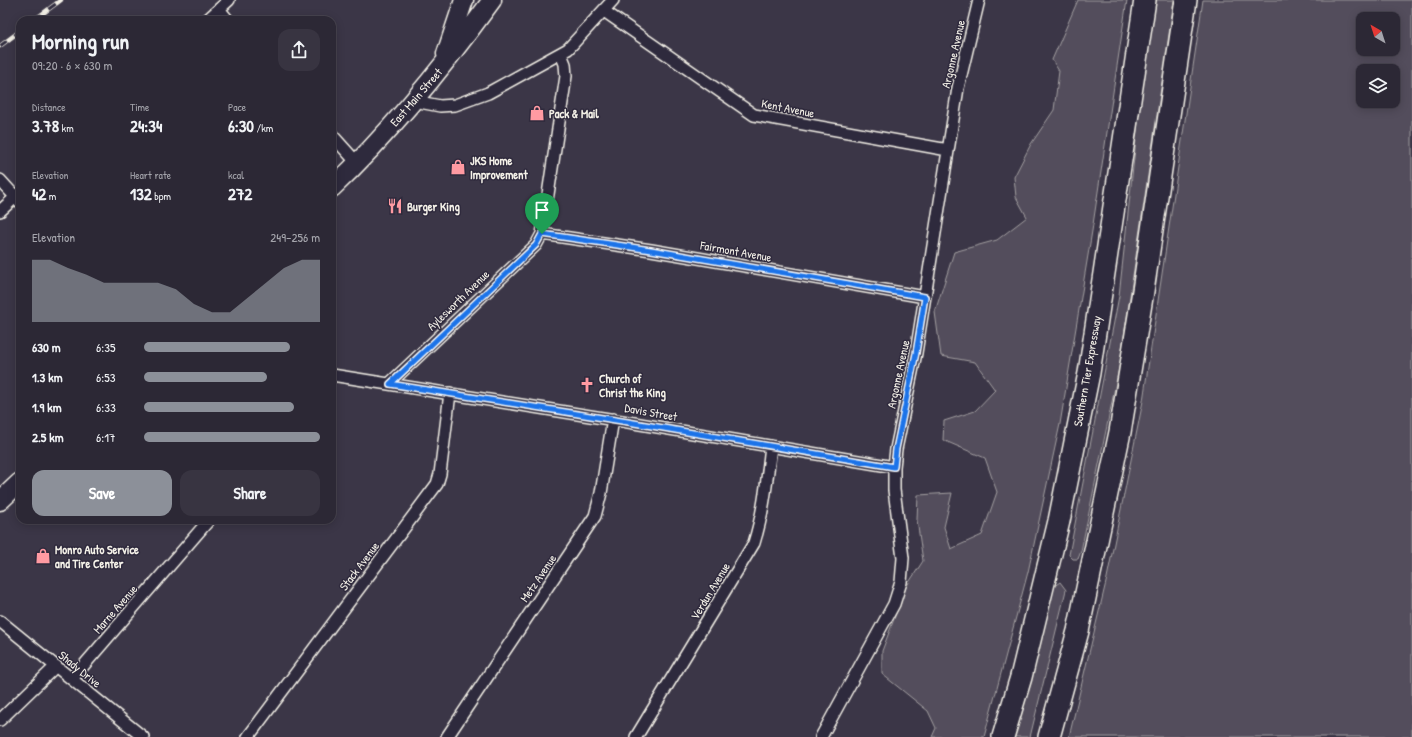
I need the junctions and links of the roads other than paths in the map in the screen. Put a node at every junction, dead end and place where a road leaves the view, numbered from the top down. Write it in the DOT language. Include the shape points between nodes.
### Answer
graph roads {
  1 [pos="229,0"];
  2 [pos="464,0"];
  3 [pos="492,0"];
  4 [pos="614,0"];
  5 [pos="979,0"];
  6 [pos="1145,0"];
  7 [pos="1186,0"];
  8 [pos="219,9"];
  9 [pos="604,11"];
  10 [pos="212,16"];
  11 [pos="225,16"];
  12 [pos="561,54"];
  13 [pos="442,68"];
  14 [pos="414,101"];
  15 [pos="336,139"];
  16 [pos="948,150"];
  17 [pos="358,164"];
  18 [pos="0,180"];
  19 [pos="336,184"];
  20 [pos="16,195"];
  21 [pos="16,199"];
  22 [pos="0,211"];
  23 [pos="542,234"];
  24 [pos="925,297"];
  25 [pos="336,376"];
  26 [pos="390,384"];
  27 [pos="450,393"];
  28 [pos="613,419"];
  29 [pos="771,446"];
  30 [pos="894,467"];
  31 [pos="16,486"];
  32 [pos="0,501"];
  33 [pos="206,524"];
  34 [pos="0,620"];
  35 [pos="56,666"];
  36 [pos="72,679"];
  37 [pos="0,720"];
  38 [pos="144,737"];
  39 [pos="248,737"];
  40 [pos="447,737"];
  41 [pos="636,737"];
  42 [pos="821,737"];
  43 [pos="1003,737"];
  44 [pos="1049,737"];
  1 -- 8 [label="street"];
  2 -- 13 [label="main road"];
  3 -- 13 [label="main road, East Main Street"];
  4 -- 9 [label="street"];
  5 -- 16 [label="street, Argonne Avenue" via="958,88"];
  6 -- 43 [label="highway, Southern Tier Expressway" via="1089,373 1059,521 1021,677"];
  7 -- 44 [label="highway" via="1120,432 1078,631"];
  8 -- 10 [label="street"];
  8 -- 11 [label="street"];
  9 -- 12 [label="street" via="568,50"];
  9 -- 16 [label="street, Kent Avenue" via="754,115"];
  12 -- 14 [label="street" via="488,93 455,105 440,106"];
  12 -- 23 [label="street" via="566,76"];
  13 -- 14 [label="main road, East Main Street"];
  14 -- 17 [label="main road, East Main Street"];
  15 -- 17 [label="street"];
  16 -- 24 [label="street, Argonne Avenue"];
  17 -- 19 [label="main road, East Main Street"];
  18 -- 20 [label="street"];
  21 -- 22 [label="street"];
  23 -- 24 [label="street, Fairmont Avenue"];
  23 -- 26 [label="street, Aylesworth Avenue" via="536,245"];
  24 -- 30 [label="street, Argonne Avenue"];
  25 -- 26 [label="street, Davis Street"];
  26 -- 27 [label="street, Davis Street"];
  27 -- 28 [label="street, Davis Street"];
  27 -- 39 [label="street, Stack Avenue" via="437,484"];
  28 -- 29 [label="street, Davis Street"];
  28 -- 40 [label="street, Metz Avenue" via="595,516"];
  29 -- 30 [label="street, Davis Street"];
  29 -- 41 [label="street, Verdun Avenue" via="765,501 754,543"];
  30 -- 42 [label="street, Argonne Avenue" via="894,490 903,558 901,582 894,604"];
  31 -- 32 [label="main road"];
  33 -- 36 [label="street, Marne Avenue"];
  34 -- 35 [label="street, Shady Drive"];
  35 -- 36 [label="street, Shady Drive"];
  35 -- 37 [label="street"];
  36 -- 38 [label="street, Shady Drive"];
}
